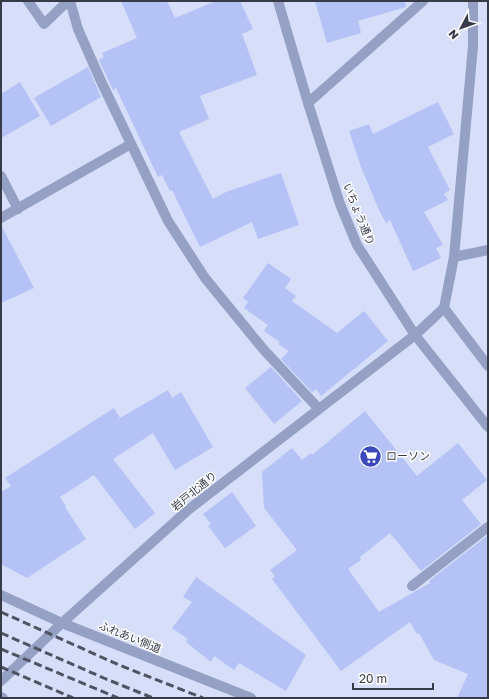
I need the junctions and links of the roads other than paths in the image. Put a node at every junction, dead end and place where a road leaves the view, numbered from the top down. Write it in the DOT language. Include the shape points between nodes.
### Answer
graph roads {
  1 [pos="28,1"];
  2 [pos="69,1"];
  3 [pos="278,1"];
  4 [pos="423,1"];
  5 [pos="473,1"];
  6 [pos="308,103"];
  7 [pos="131,144"];
  8 [pos="1,176"];
  9 [pos="18,209"];
  10 [pos="1,218"];
  11 [pos="488,250"];
  12 [pos="454,257"];
  13 [pos="444,308"];
  14 [pos="415,335"];
  15 [pos="488,366"];
  16 [pos="319,409"];
  17 [pos="488,427"];
  18 [pos="488,527"];
  19 [pos="412,586"];
  20 [pos="1,595"];
  21 [pos="62,623"];
  22 [pos="1,681"];
  23 [pos="251,698"];
  1 -- 2 [label="street" via="44,24"];
  2 -- 7 [label="street" via="78,29"];
  3 -- 6 [label="street, いちょう通り"];
  4 -- 6 [label="street"];
  5 -- 12 [label="street" via="473,46"];
  6 -- 14 [label="street, いちょう通り" via="340,204 357,245"];
  7 -- 9 [label="street"];
  7 -- 16 [label="street" via="168,221 205,278 264,350"];
  8 -- 9 [label="street"];
  9 -- 10 [label="street"];
  11 -- 12 [label="street"];
  12 -- 13 [label="street"];
  13 -- 14 [label="street, 岩戸北通り"];
  13 -- 15 [label="street"];
  14 -- 16 [label="street, 岩戸北通り"];
  14 -- 17 [label="street, いちょう通り"];
  16 -- 21 [label="street, 岩戸北通り" via="188,510"];
  18 -- 19 [label="street"];
  20 -- 21 [label="street, ふれあい側道"];
  21 -- 22 [label="street, 岩戸北通り"];
  21 -- 23 [label="street, ふれあい側道"];
}
